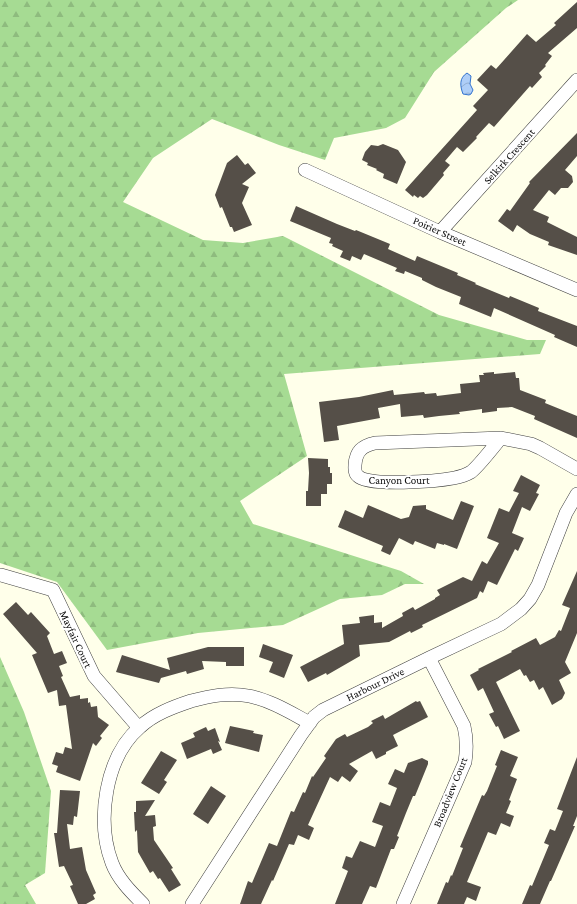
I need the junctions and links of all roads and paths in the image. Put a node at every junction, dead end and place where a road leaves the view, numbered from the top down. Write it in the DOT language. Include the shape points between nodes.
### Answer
graph roads {
  1 [pos="577,80"];
  2 [pos="305,170"];
  3 [pos="440,232"];
  4 [pos="577,290"];
  5 [pos="501,438"];
  6 [pos="577,469"];
  7 [pos="577,494"];
  8 [pos="1,575"];
  9 [pos="429,658"];
  10 [pos="310,723"];
  11 [pos="139,728"];
  12 [pos="143,904"];
  13 [pos="192,904"];
  14 [pos="403,904"];
  1 -- 3 [label="street, Selkirk Crescent"];
  2 -- 3 [label="street, Poirier Street"];
  3 -- 4 [label="street, Poirier Street"];
  5 -- 5 [label="street, Canyon Court" via="375,443 360,449 356,455 355,472 363,479 376,482 420,482 454,478 472,471"];
  5 -- 6 [label="street, Canyon Court" via="540,448"];
  7 -- 9 [label="street, Harbour Drive" via="566,513 538,585 521,609 501,624"];
  8 -- 11 [label="street, Mayfair Court" via="53,590 94,676"];
  9 -- 10 [label="street, Harbour Drive" via="323,710"];
  9 -- 14 [label="street, Broadview Court" via="464,726 467,750"];
  10 -- 11 [label="street" via="258,699 228,695 202,698 178,705 149,719"];
  10 -- 13 [label="street, Harbour Drive"];
  11 -- 12 [label="street" via="123,748 113,769 105,801 105,833 113,864 124,884"];
}
